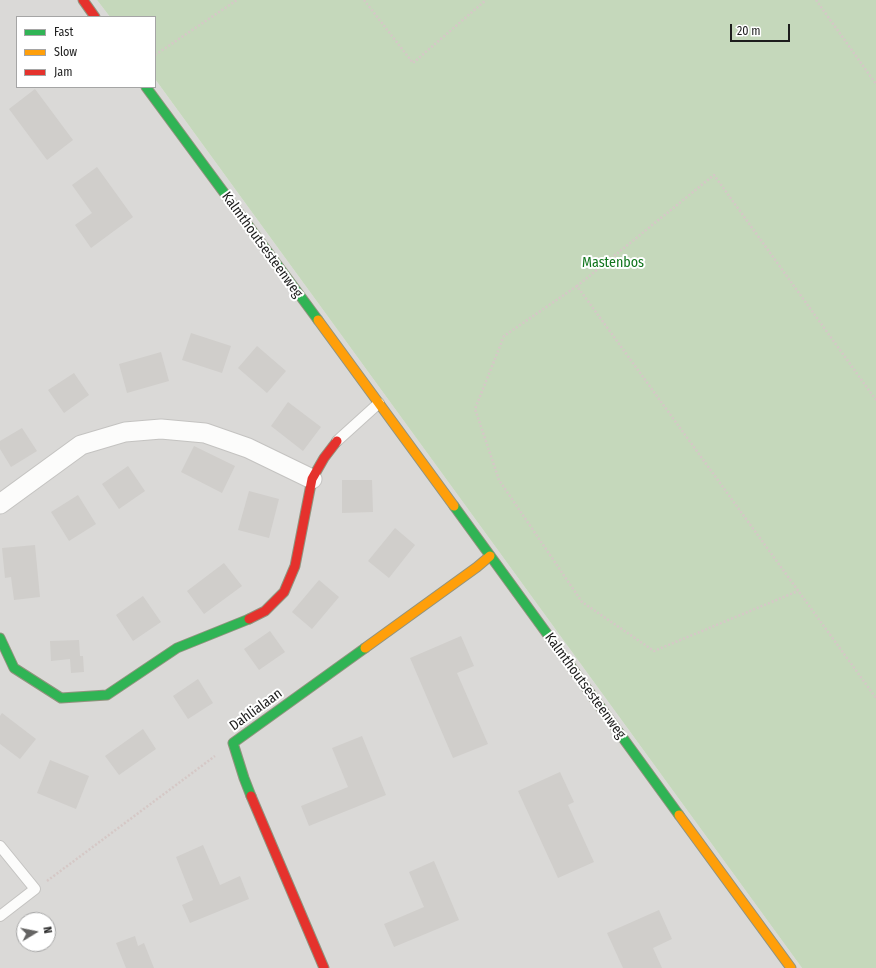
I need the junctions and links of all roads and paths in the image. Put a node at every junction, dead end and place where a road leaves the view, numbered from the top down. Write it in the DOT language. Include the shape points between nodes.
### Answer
graph roads {
  1 [pos="83,0"];
  2 [pos="237,0"];
  3 [pos="364,0"];
  4 [pos="486,0"];
  5 [pos="816,0"];
  6 [pos="94,16"];
  7 [pos="156,54"];
  8 [pos="876,84"];
  9 [pos="147,88"];
  10 [pos="577,286"];
  11 [pos="876,400"];
  12 [pos="379,403"];
  13 [pos="338,441"];
  14 [pos="312,479"];
  15 [pos="0,504"];
  16 [pos="490,556"];
  17 [pos="798,591"];
  18 [pos="0,638"];
  19 [pos="876,698"];
  20 [pos="233,743"];
  21 [pos="0,846"];
  22 [pos="35,889"];
  23 [pos="0,916"];
  24 [pos="324,968"];
  25 [pos="791,968"];
  1 -- 6 [label="main road"];
  2 -- 7 [label="path"];
  3 -- 4 [label="path" via="413,63"];
  5 -- 8 [label="path"];
  9 -- 12 [label="main road, Kalmthoutsesteenweg"];
  10 -- 11 [label="path" via="714,175"];
  10 -- 17 [label="path"];
  10 -- 17 [label="path" via="504,336 475,409 499,480 582,602 654,651"];
  12 -- 13 [label="lane"];
  12 -- 16 [label="main road, Kalmthoutsesteenweg"];
  13 -- 14 [label="main road"];
  14 -- 15 [label="street" via="248,448 205,433 161,429 126,432 81,445"];
  14 -- 18 [label="main road" via="295,566 284,592 265,611 242,623 177,648 107,694 61,698 14,668"];
  16 -- 20 [label="main road, Dahlialaan"];
  16 -- 25 [label="main road, Kalmthoutsesteenweg"];
  17 -- 19 [label="path"];
  20 -- 22 [label="path"];
  20 -- 24 [label="main road, Dahlialaan" via="244,778"];
  21 -- 22 [label="lane"];
  22 -- 23 [label="lane"];
}
